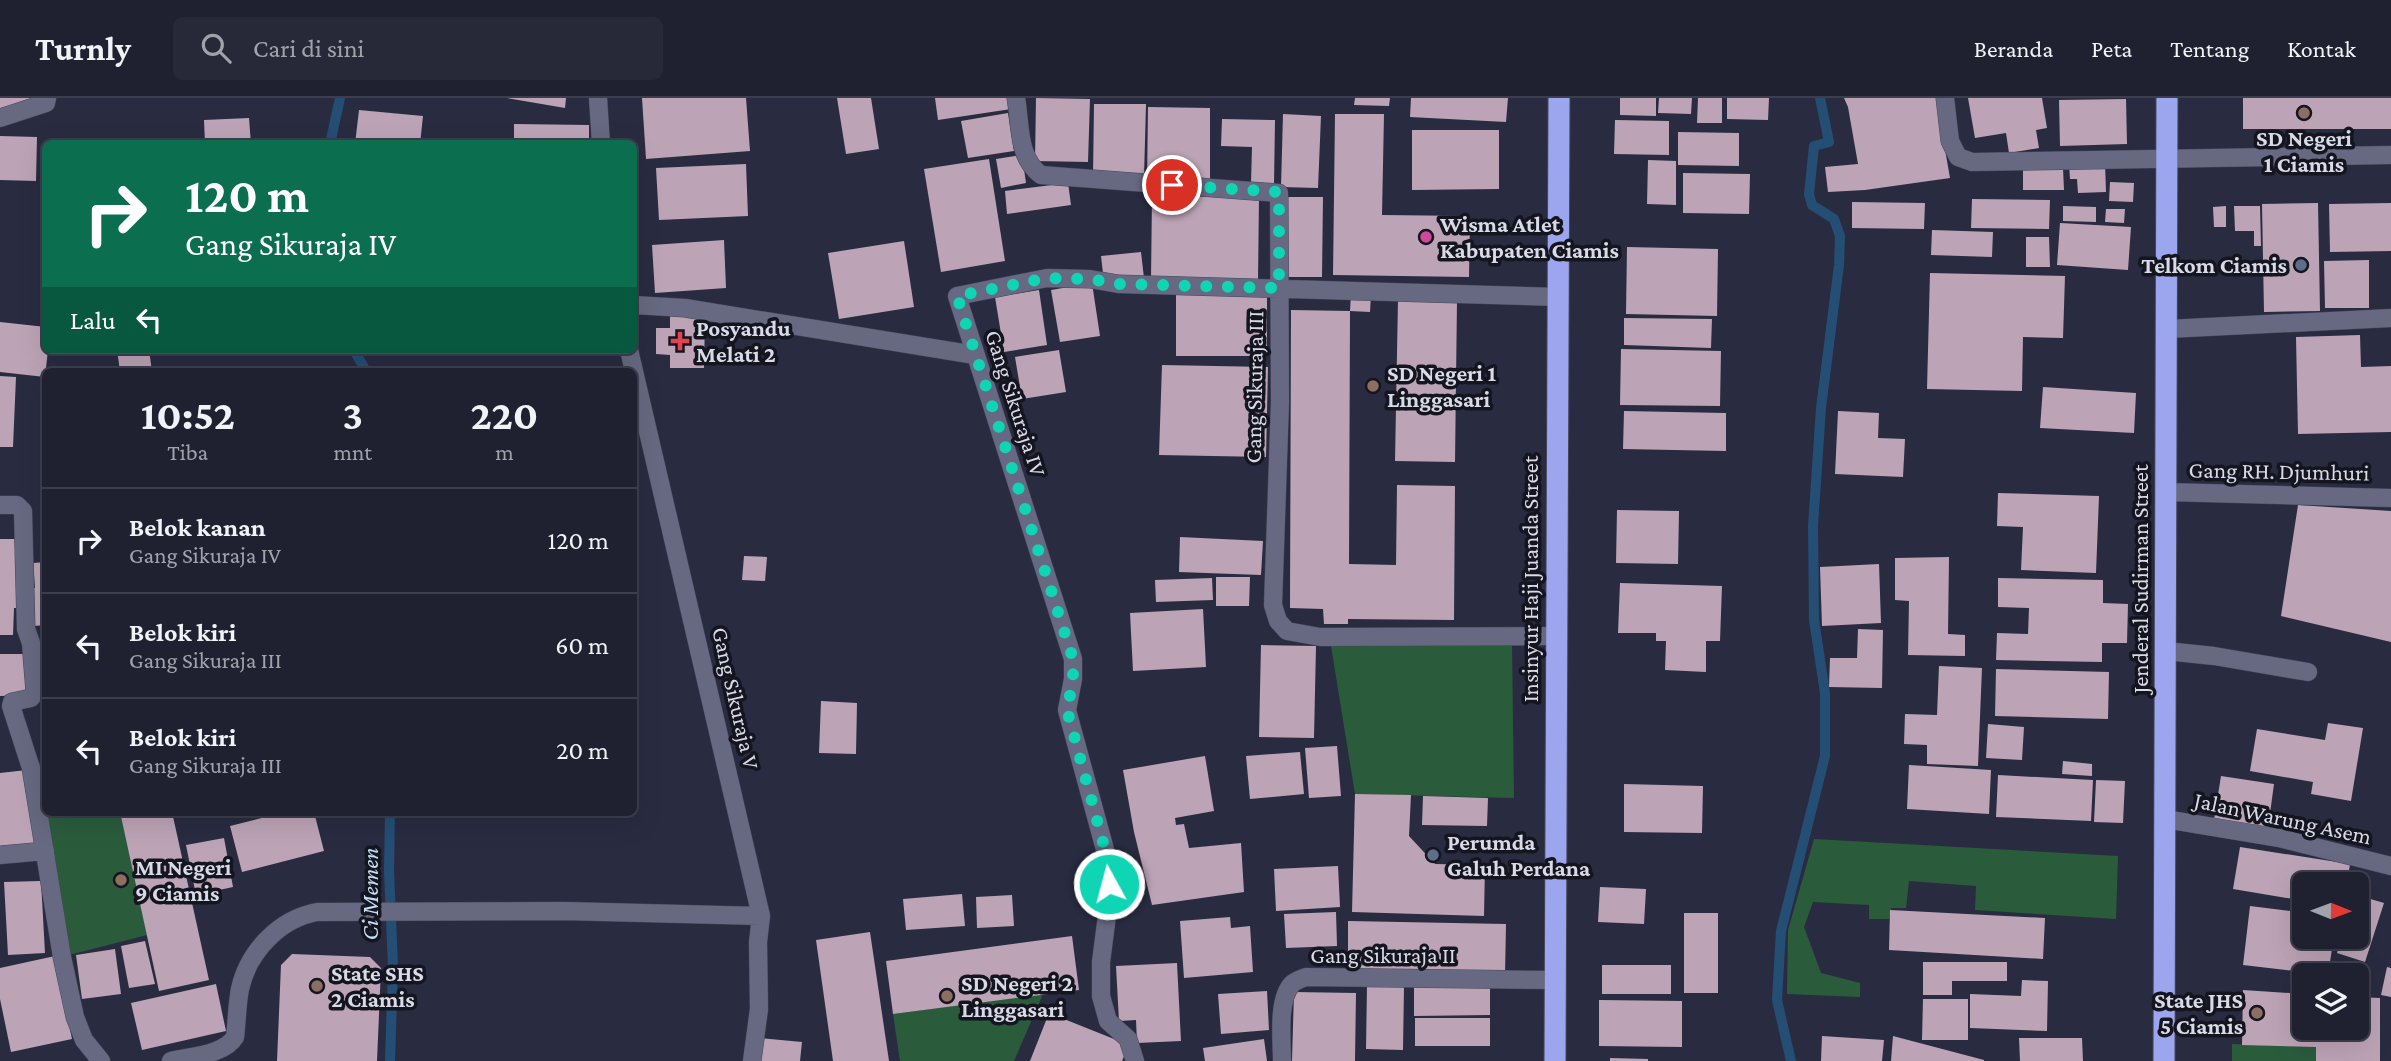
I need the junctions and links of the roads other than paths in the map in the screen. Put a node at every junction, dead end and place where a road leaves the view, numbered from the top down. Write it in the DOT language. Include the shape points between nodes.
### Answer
graph roads {
  1 [pos="47,98"];
  2 [pos="598,98"];
  3 [pos="1016,98"];
  4 [pos="1559,98"];
  5 [pos="1945,98"];
  6 [pos="2167,98"];
  7 [pos="0,118"];
  8 [pos="601,140"];
  9 [pos="2391,155"];
  10 [pos="2167,159"];
  11 [pos="1279,288"];
  12 [pos="1558,297"];
  13 [pos="637,305"];
  14 [pos="2391,317"];
  15 [pos="2166,329"];
  16 [pos="975,355"];
  17 [pos="637,384"];
  18 [pos="2166,492"];
  19 [pos="2391,498"];
  20 [pos="0,505"];
  21 [pos="1556,636"];
  22 [pos="2166,651"];
  23 [pos="2308,672"];
  24 [pos="2165,819"];
  25 [pos="45,851"];
  26 [pos="0,855"];
  27 [pos="2391,866"];
  28 [pos="761,916"];
  29 [pos="1555,980"];
  30 [pos="101,1061"];
  31 [pos="171,1061"];
  32 [pos="752,1061"];
  33 [pos="1135,1061"];
  34 [pos="1282,1061"];
  35 [pos="1555,1061"];
  36 [pos="2164,1061"];
  1 -- 7 [label="street" via="46,103"];
  2 -- 8 [label="street"];
  3 -- 11 [label="street, Gang Sikuraja III" via="1024,153 1041,175 1279,192"];
  4 -- 12 [label="highway, Insinyur Haji Juanda Street"];
  5 -- 10 [label="street" via="1950,141 1958,157 1972,162"];
  6 -- 10 [label="highway, Jenderal Sudirman Street"];
  9 -- 10 [label="street"];
  10 -- 15 [label="highway, Jenderal Sudirman Street"];
  11 -- 12 [label="street, Gang Sikuraja IV"];
  11 -- 16 [label="street, Gang Sikuraja IV" via="1056,278 957,296"];
  11 -- 21 [label="street, Gang Sikuraja III" via="1273,605 1278,621 1287,632 1320,637"];
  12 -- 21 [label="highway, Insinyur Haji Juanda Street"];
  13 -- 16 [label="street"];
  14 -- 15 [label="street"];
  15 -- 18 [label="highway, Jenderal Sudirman Street"];
  16 -- 33 [label="street, Gang Sikuraja IV" via="1073,659 1067,710 1110,868 1101,996 1108,1021 1128,1039"];
  17 -- 28 [label="street, Gang Sikuraja V"];
  18 -- 19 [label="street, Gang RH. Djumhuri"];
  18 -- 22 [label="highway, Jenderal Sudirman Street"];
  20 -- 25 [label="street" via="17,505 23,511 26,629 35,692 11,706 31,768"];
  21 -- 29 [label="highway, Insinyur Haji Juanda Street"];
  22 -- 23 [label="street"];
  22 -- 24 [label="highway, Jenderal Sudirman Street"];
  24 -- 27 [label="street, Jalan Warung Asem" via="2280,838"];
  24 -- 36 [label="highway, Jenderal Sudirman Street"];
  25 -- 26 [label="street"];
  25 -- 30 [label="street" via="75,1017 84,1041"];
  28 -- 31 [label="street" via="564,911 302,915 272,934 254,955 240,988 231,1044"];
  28 -- 32 [label="street, Gang Sikuraja V" via="759,1009"];
  29 -- 34 [label="street, Gang Sikuraja II" via="1306,977 1293,983 1285,995"];
  29 -- 35 [label="highway, Insinyur Haji Juanda Street"];
}
